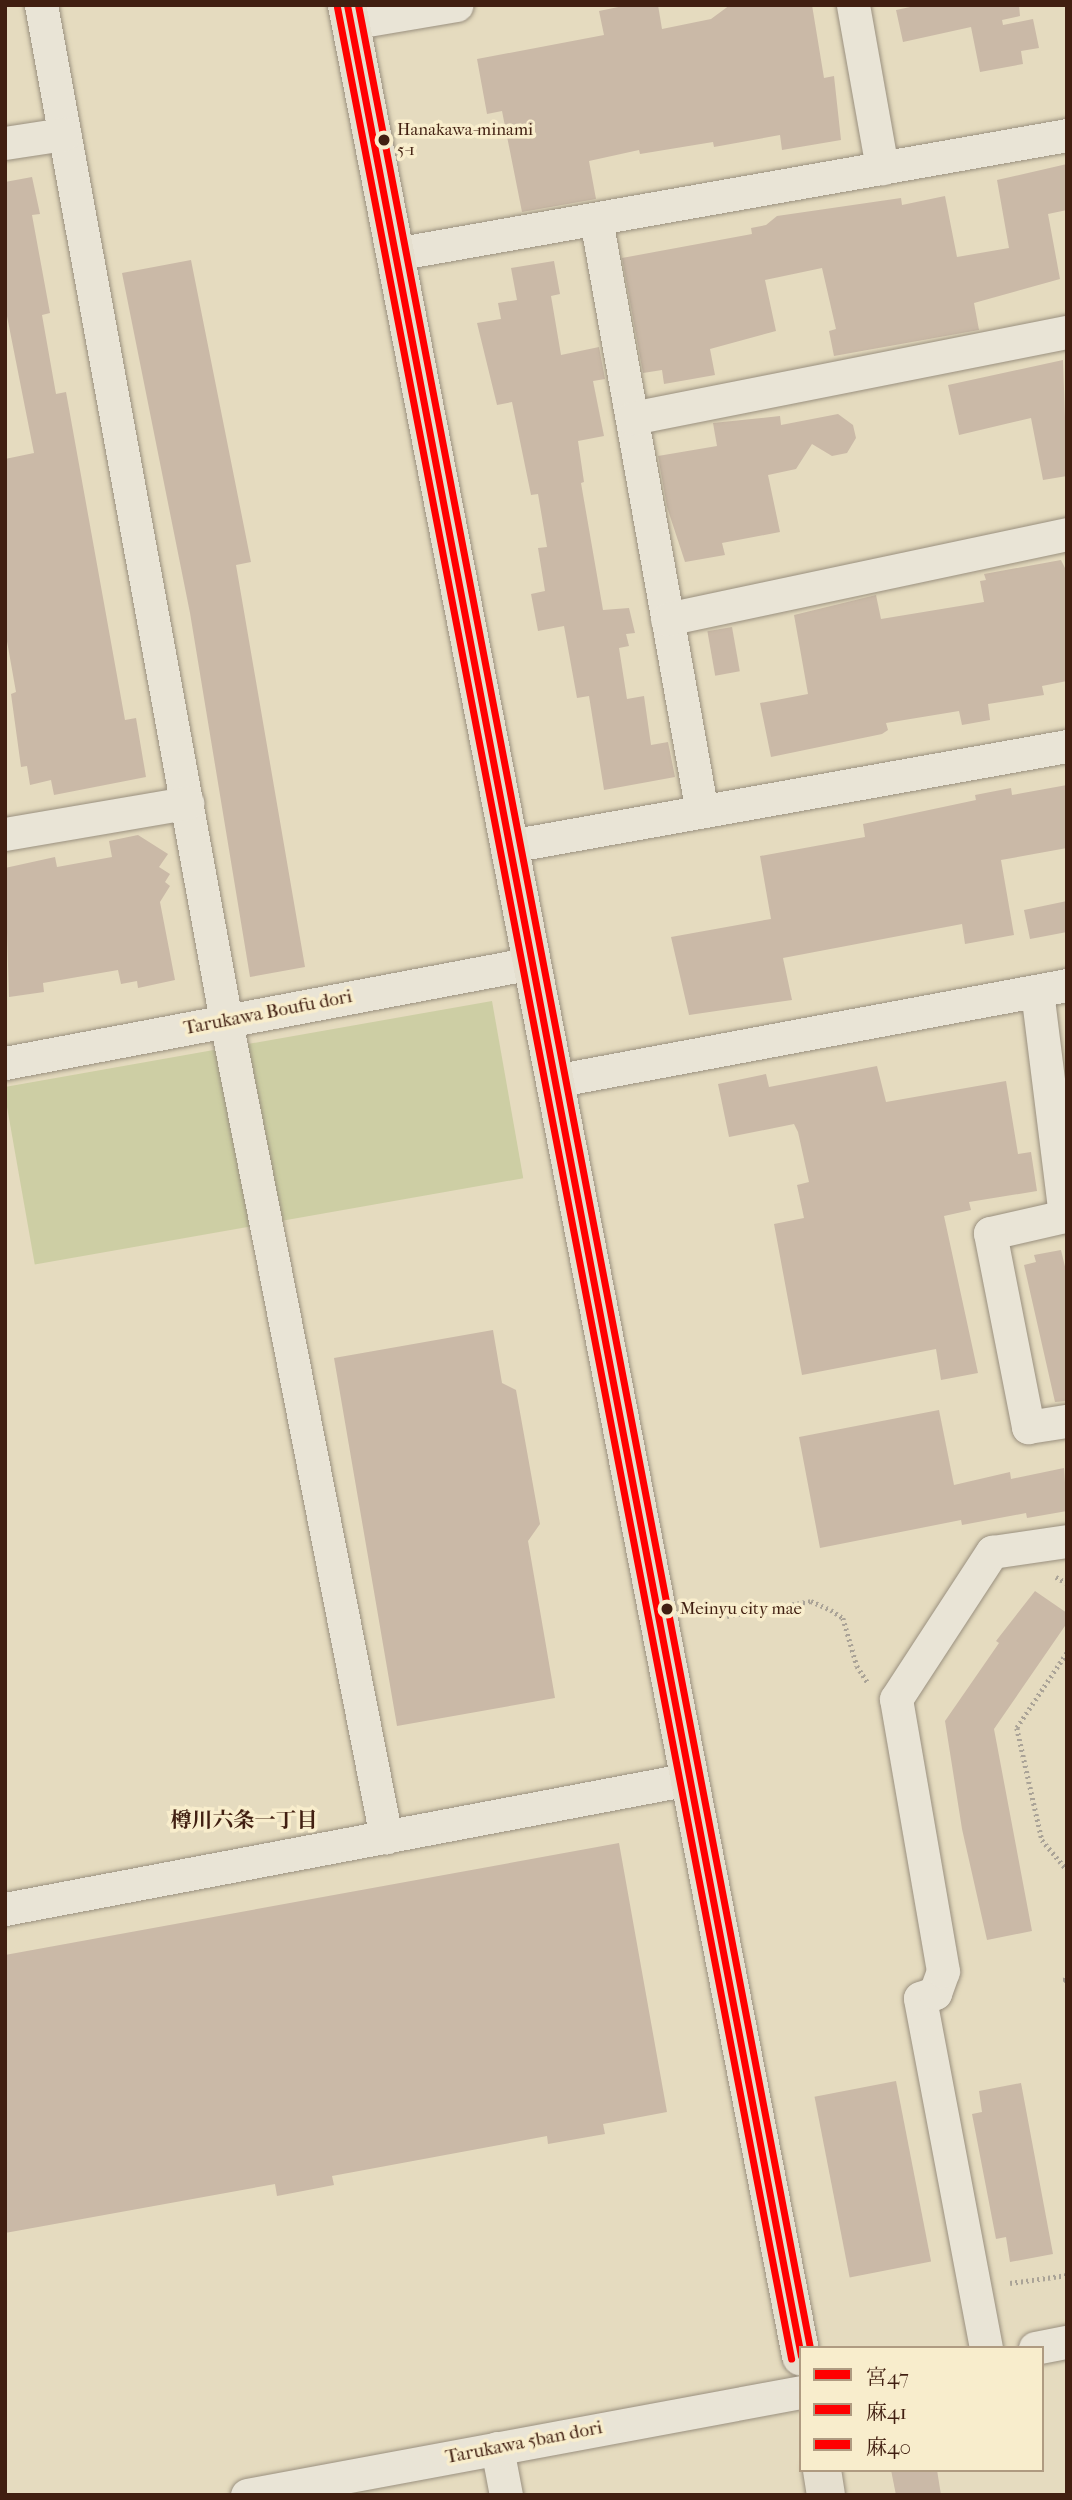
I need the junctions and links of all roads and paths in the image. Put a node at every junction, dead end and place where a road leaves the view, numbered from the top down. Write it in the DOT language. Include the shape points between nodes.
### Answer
graph roads {
  1 [pos="41,5"];
  2 [pos="456,5"];
  3 [pos="853,5"];
  4 [pos="349,14"];
  5 [pos="64,134"];
  6 [pos="1067,135"];
  7 [pos="5,144"];
  8 [pos="882,168"];
  9 [pos="596,219"];
  10 [pos="395,254"];
  11 [pos="1067,332"];
  12 [pos="632,418"];
  13 [pos="1067,534"];
  14 [pos="667,619"];
  15 [pos="1067,746"];
  16 [pos="187,803"];
  17 [pos="702,812"];
  18 [pos="5,834"];
  19 [pos="510,846"];
  20 [pos="532,963"];
  21 [pos="1052,988"];
  22 [pos="226,1021"];
  23 [pos="5,1063"];
  24 [pos="554,1081"];
  25 [pos="1067,1420"];
  26 [pos="1067,1541"];
  27 [pos="727,1616"];
  28 [pos="1067,1653"];
  29 [pos="876,1688"];
  30 [pos="689,1779"];
  31 [pos="386,1837"];
  32 [pos="1067,1870"];
  33 [pos="5,1909"];
  34 [pos="1067,2275"];
  35 [pos="1010,2283"];
  36 [pos="1067,2342"];
  37 [pos="986,2346"];
  38 [pos="1044,2346"];
  39 [pos="799,2347"];
  40 [pos="799,2392"];
  41 [pos="497,2448"];
  42 [pos="822,2472"];
  43 [pos="247,2495"];
  44 [pos="506,2495"];
  45 [pos="827,2495"];
  1 -- 5 [label="street"];
  2 -- 4 [label="street"];
  3 -- 8 [label="street"];
  4 -- 10 [label="main road"];
  5 -- 7 [label="street"];
  5 -- 16 [label="street"];
  6 -- 8 [label="street"];
  8 -- 9 [label="street"];
  9 -- 10 [label="street"];
  9 -- 12 [label="street"];
  10 -- 19 [label="main road"];
  11 -- 12 [label="street"];
  12 -- 14 [label="street"];
  13 -- 14 [label="street"];
  14 -- 17 [label="street"];
  15 -- 17 [label="street"];
  16 -- 18 [label="street"];
  16 -- 22 [label="street"];
  17 -- 19 [label="street"];
  19 -- 20 [label="main road"];
  20 -- 22 [label="street, Tarukawa Boufu dori"];
  20 -- 24 [label="main road"];
  21 -- 24 [label="street"];
  21 -- 25 [label="street" via="1065,1216 990,1233 1028,1427"];
  22 -- 23 [label="street, Tarukawa Boufu dori"];
  22 -- 31 [label="street"];
  24 -- 30 [label="main road"];
  26 -- 37 [label="street" via="992,1552 896,1699 943,1971 935,1993 920,1998"];
  27 -- 29 [label="path" via="811,1601 831,1610 843,1618 857,1666"];
  28 -- 32 [label="path" via="1017,1728 1042,1840"];
  30 -- 31 [label="street"];
  30 -- 39 [label="main road"];
  31 -- 33 [label="street"];
  34 -- 35 [label="path"];
  36 -- 38 [label="street"];
  40 -- 41 [label="street, Tarukawa 5ban dori"];
  41 -- 43 [label="street, Tarukawa 5ban dori"];
  41 -- 44 [label="street"];
  42 -- 45 [label="main road"];
}
